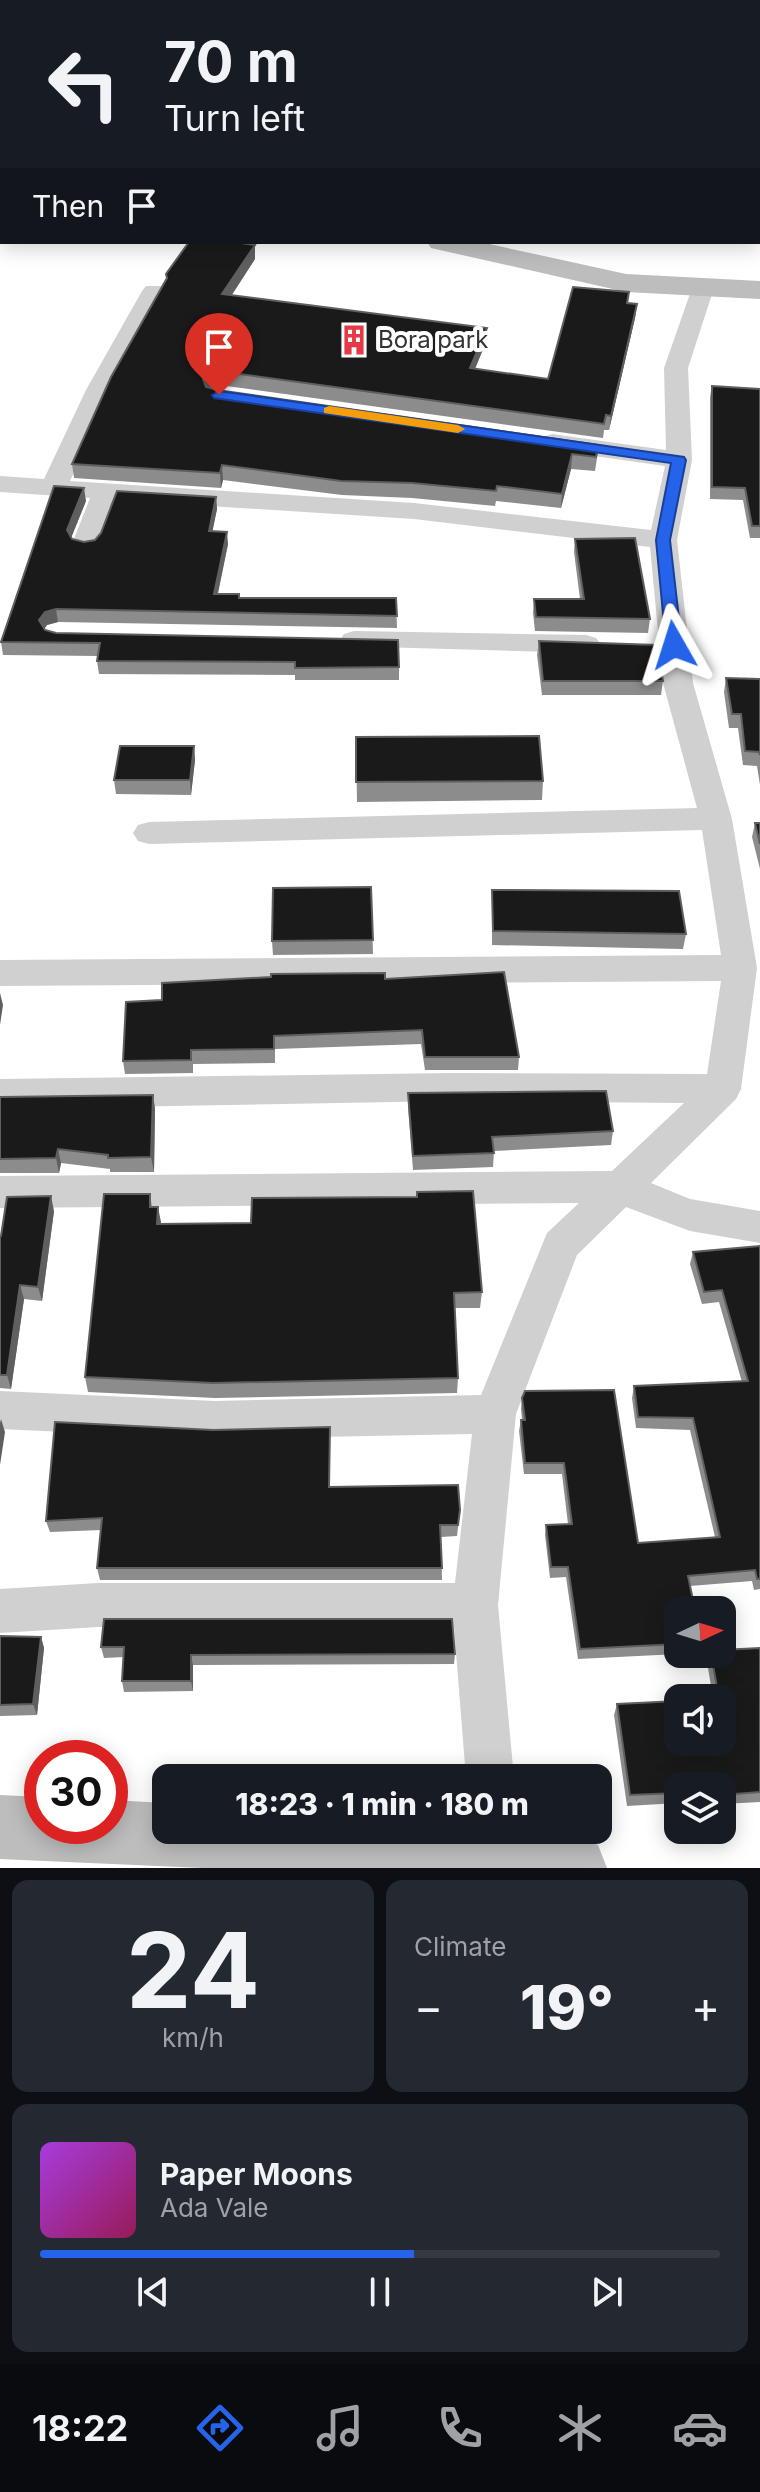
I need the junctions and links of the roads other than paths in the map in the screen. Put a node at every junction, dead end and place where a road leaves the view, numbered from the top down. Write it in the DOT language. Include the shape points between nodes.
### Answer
graph roads {
  1 [pos="450,244"];
  2 [pos="703,288"];
  3 [pos="760,290"];
  4 [pos="154,291"];
  5 [pos="525,438"];
  6 [pos="679,460"];
  7 [pos="0,484"];
  8 [pos="53,488"];
  9 [pos="106,491"];
  10 [pos="663,540"];
  11 [pos="86,544"];
  12 [pos="327,639"];
  13 [pos="611,644"];
  14 [pos="716,819"];
  15 [pos="149,833"];
  16 [pos="740,968"];
  17 [pos="0,973"];
  18 [pos="723,1089"];
  19 [pos="0,1094"];
  20 [pos="625,1187"];
  21 [pos="0,1192"];
  22 [pos="760,1227"];
  23 [pos="0,1410"];
  24 [pos="495,1414"];
  25 [pos="475,1605"];
  26 [pos="0,1611"];
  27 [pos="489,1764"];
  28 [pos="0,1827"];
  29 [pos="435,1844"];
  30 [pos="513,1844"];
  31 [pos="161,1852"];
  32 [pos="350,1854"];
  33 [pos="575,1868"];
  1 -- 2 [label="street" via="626,283"];
  2 -- 3 [label="street"];
  2 -- 6 [label="street" via="676,368"];
  4 -- 8 [label="street" via="98,390"];
  5 -- 6 [label="street"];
  6 -- 10 [label="street"];
  7 -- 8 [label="street"];
  8 -- 9 [label="street"];
  9 -- 10 [label="street" via="414,511"];
  9 -- 11 [label="street"];
  10 -- 14 [label="street" via="658,645 678,683"];
  12 -- 13 [label="street"];
  14 -- 15 [label="street"];
  14 -- 16 [label="street"];
  16 -- 17 [label="street"];
  16 -- 18 [label="street"];
  18 -- 19 [label="street"];
  18 -- 20 [label="street"];
  20 -- 21 [label="street"];
  20 -- 22 [label="street" via="690,1217"];
  20 -- 24 [label="street" via="561,1245"];
  23 -- 24 [label="street" via="215,1420"];
  24 -- 25 [label="street"];
  25 -- 26 [label="street" via="113,1604"];
  25 -- 27 [label="street"];
  28 -- 31 [label="street"];
  29 -- 32 [label="street"];
  30 -- 33 [label="street"];
  31 -- 32 [label="street"];
}
